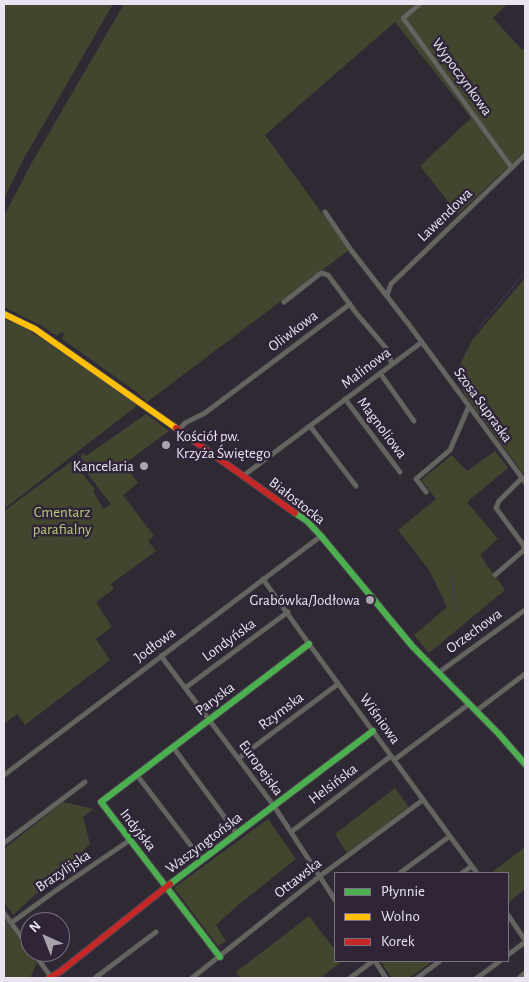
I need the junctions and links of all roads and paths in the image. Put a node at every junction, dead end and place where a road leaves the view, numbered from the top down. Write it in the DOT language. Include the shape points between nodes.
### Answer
graph roads {
  1 [pos="420,4"];
  2 [pos="525,156"];
  3 [pos="512,168"];
  4 [pos="325,212"];
  5 [pos="387,295"];
  6 [pos="284,302"];
  7 [pos="350,304"];
  8 [pos="4,314"];
  9 [pos="422,342"];
  10 [pos="392,364"];
  11 [pos="380,373"];
  12 [pos="345,399"];
  13 [pos="469,406"];
  14 [pos="414,421"];
  15 [pos="310,426"];
  16 [pos="179,430"];
  17 [pos="400,472"];
  18 [pos="243,476"];
  19 [pos="524,480"];
  20 [pos="356,486"];
  21 [pos="426,492"];
  22 [pos="321,536"];
  23 [pos="495,575"];
  24 [pos="264,579"];
  25 [pos="525,610"];
  26 [pos="288,612"];
  27 [pos="309,644"];
  28 [pos="161,656"];
  29 [pos="438,673"];
  30 [pos="525,674"];
  31 [pos="338,684"];
  32 [pos="185,688"];
  33 [pos="469,704"];
  34 [pos="476,711"];
  35 [pos="209,719"];
  36 [pos="373,731"];
  37 [pos="172,747"];
  38 [pos="239,758"];
  39 [pos="393,758"];
  40 [pos="525,764"];
  41 [pos="136,774"];
  42 [pos="4,775"];
  43 [pos="85,782"];
  44 [pos="423,800"];
  45 [pos="274,806"];
  46 [pos="290,832"];
  47 [pos="237,834"];
  48 [pos="450,836"];
  49 [pos="130,840"];
  50 [pos="4,843"];
  51 [pos="202,860"];
  52 [pos="472,866"];
  53 [pos="401,872"];
  54 [pos="463,872"];
  55 [pos="476,872"];
  56 [pos="320,876"];
  57 [pos="166,887"];
  58 [pos="334,898"];
  59 [pos="4,913"];
  60 [pos="509,917"];
  61 [pos="11,923"];
  62 [pos="156,932"];
  63 [pos="20,935"];
  64 [pos="525,941"];
  65 [pos="509,954"];
  66 [pos="220,957"];
  67 [pos="40,962"];
  68 [pos="373,962"];
  69 [pos="375,962"];
  70 [pos="439,962"];
  71 [pos="499,962"];
  72 [pos="525,973"];
  73 [pos="51,978"];
  74 [pos="95,978"];
  75 [pos="192,978"];
  76 [pos="350,978"];
  77 [pos="386,978"];
  78 [pos="417,978"];
  79 [pos="477,978"];
  80 [pos="519,978"];
  1 -- 3 [label="street, Wypoczynkowa" via="403,18"];
  2 -- 3 [label="street, Lawendowa"];
  3 -- 5 [label="street, Lawendowa" via="391,284"];
  4 -- 5 [label="street"];
  5 -- 9 [label="street"];
  6 -- 7 [label="street, Oliwkowa" via="321,273 328,275"];
  7 -- 10 [label="street" via="386,348"];
  7 -- 16 [label="street, Oliwkowa"];
  8 -- 16 [label="street, Białostocka" via="35,329"];
  9 -- 10 [label="street, Malinowa"];
  9 -- 13 [label="street, Szosa Supraska"];
  10 -- 11 [label="street, Malinowa"];
  11 -- 12 [label="street, Malinowa"];
  11 -- 14 [label="street"];
  12 -- 15 [label="street, Malinowa"];
  12 -- 17 [label="street, Magnoliowa"];
  13 -- 19 [label="street, Szosa Supraska"];
  13 -- 21 [label="street" via="450,450 416,479"];
  15 -- 18 [label="street, Malinowa"];
  15 -- 20 [label="street"];
  16 -- 18 [label="street, Białostocka"];
  18 -- 22 [label="street, Białostocka" via="307,521"];
  19 -- 23 [label="street" via="499,501 496,508 524,550"];
  22 -- 24 [label="street, Jodłowa"];
  22 -- 29 [label="street, Białostocka"];
  24 -- 26 [label="street, Wiśniowa"];
  24 -- 28 [label="street, Jodłowa"];
  25 -- 29 [label="street, Orzechowa"];
  26 -- 27 [label="street, Wiśniowa"];
  26 -- 32 [label="street, Londyńska"];
  27 -- 31 [label="street, Wiśniowa"];
  27 -- 35 [label="street, Paryska"];
  28 -- 32 [label="street, Europejska"];
  28 -- 42 [label="street, Jodłowa"];
  29 -- 33 [label="street, Białostocka"];
  30 -- 34 [label="street"];
  31 -- 36 [label="street, Wiśniowa"];
  31 -- 38 [label="street, Rzymska"];
  32 -- 35 [label="street, Europejska"];
  33 -- 34 [label="street, Białostocka"];
  33 -- 39 [label="street, Helsińska"];
  34 -- 40 [label="street, Białostocka"];
  35 -- 37 [label="street, Paryska"];
  35 -- 38 [label="street, Europejska"];
  36 -- 39 [label="street, Wiśniowa"];
  36 -- 45 [label="street, Waszyngtońska"];
  37 -- 41 [label="street, Paryska"];
  37 -- 47 [label="street"];
  38 -- 45 [label="street, Europejska"];
  39 -- 44 [label="street, Wiśniowa"];
  39 -- 46 [label="street, Helsińska"];
  41 -- 49 [label="street, Indyjska" via="101,802"];
  41 -- 51 [label="street"];
  43 -- 50 [label="street"];
  44 -- 48 [label="street, Wiśniowa"];
  44 -- 56 [label="street, Ottawska"];
  45 -- 46 [label="street, Europejska"];
  45 -- 47 [label="street, Waszyngtońska"];
  46 -- 56 [label="street, Europejska"];
  47 -- 51 [label="street, Waszyngtońska"];
  48 -- 52 [label="street, Wiśniowa"];
  48 -- 53 [label="street"];
  49 -- 57 [label="street, Indyjska"];
  49 -- 61 [label="street, Brazylijska"];
  51 -- 57 [label="street, Waszyngtońska"];
  52 -- 54 [label="street"];
  52 -- 55 [label="street, Wiśniowa"];
  56 -- 58 [label="street, Europejska"];
  56 -- 66 [label="street, Ottawska"];
  57 -- 66 [label="street, Indyjska"];
  57 -- 73 [label="street, Waszyngtońska"];
  59 -- 61 [label="street"];
  60 -- 64 [label="street"];
  61 -- 63 [label="street"];
  62 -- 74 [label="street"];
  64 -- 65 [label="street"];
  66 -- 75 [label="street, Ottawska"];
  67 -- 73 [label="street"];
  68 -- 76 [label="street"];
  69 -- 77 [label="street"];
  70 -- 78 [label="street"];
  71 -- 79 [label="street"];
  72 -- 80 [label="street"];
}
